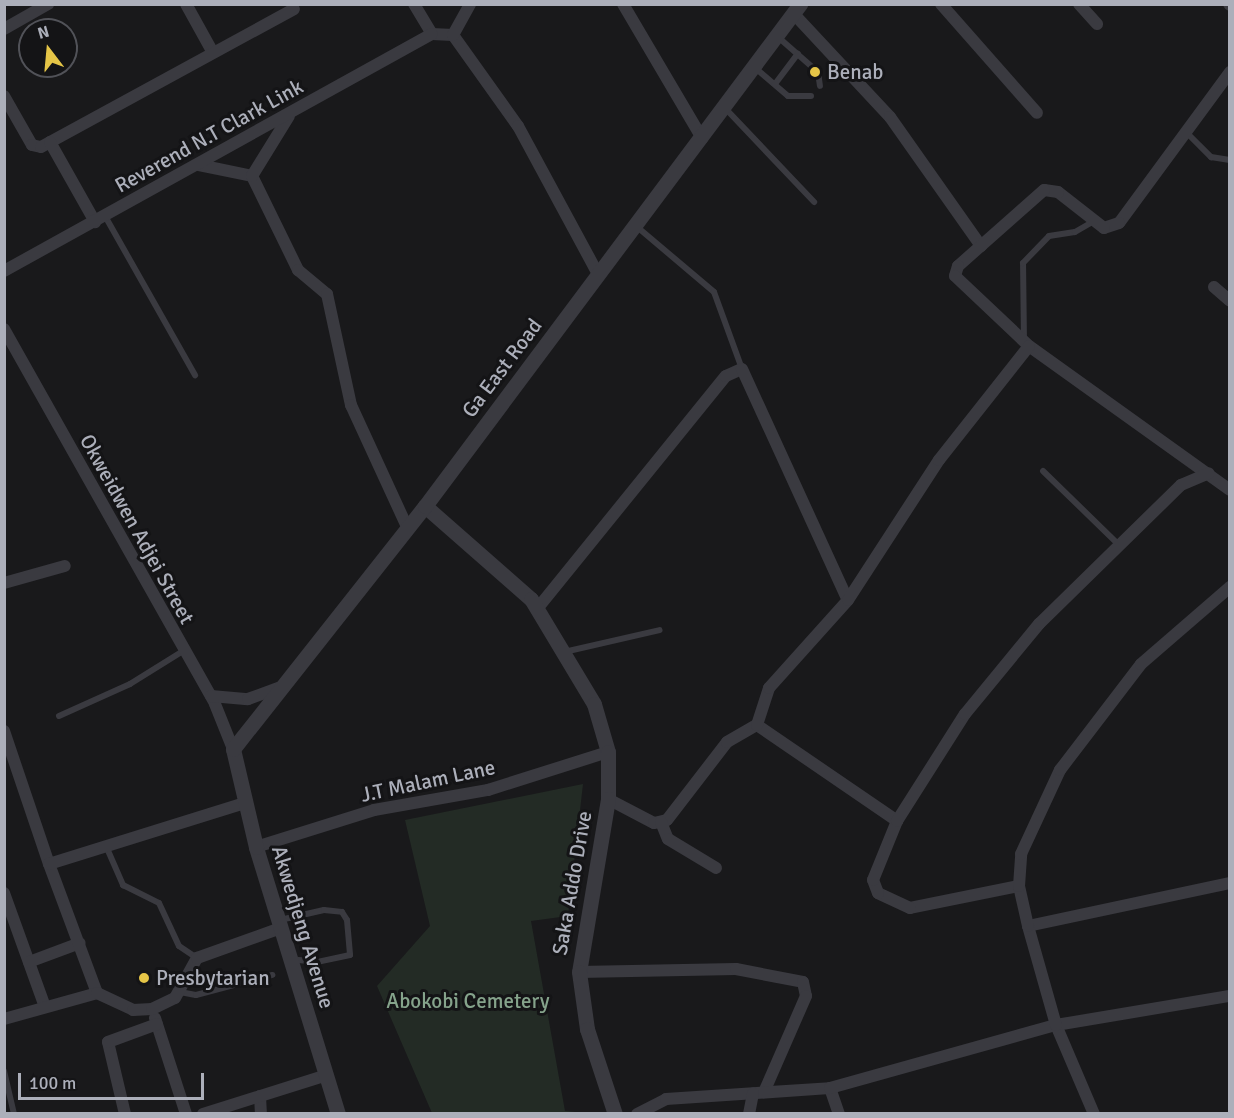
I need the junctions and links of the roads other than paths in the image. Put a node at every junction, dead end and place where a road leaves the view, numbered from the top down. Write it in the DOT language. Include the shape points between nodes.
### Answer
graph roads {
  1 [pos="48,4"];
  2 [pos="186,4"];
  3 [pos="414,4"];
  4 [pos="470,4"];
  5 [pos="623,4"];
  6 [pos="941,4"];
  7 [pos="1080,4"];
  8 [pos="294,9"];
  9 [pos="796,9"];
  10 [pos="1097,24"];
  11 [pos="4,29"];
  12 [pos="432,34"];
  13 [pos="453,35"];
  14 [pos="776,35"];
  15 [pos="212,51"];
  16 [pos="798,54"];
  17 [pos="753,66"];
  18 [pos="1230,72"];
  19 [pos="775,84"];
  20 [pos="820,86"];
  21 [pos="4,96"];
  22 [pos="811,96"];
  23 [pos="724,106"];
  24 [pos="292,112"];
  25 [pos="1037,112"];
  26 [pos="1188,135"];
  27 [pos="702,138"];
  28 [pos="50,142"];
  29 [pos="1230,160"];
  30 [pos="199,165"];
  31 [pos="252,176"];
  32 [pos="814,202"];
  33 [pos="100,219"];
  34 [pos="1095,220"];
  35 [pos="635,226"];
  36 [pos="981,246"];
  37 [pos="4,271"];
  38 [pos="598,274"];
  39 [pos="1214,287"];
  40 [pos="1230,301"];
  41 [pos="4,328"];
  42 [pos="1027,344"];
  43 [pos="742,369"];
  44 [pos="195,375"];
  45 [pos="1043,471"];
  46 [pos="1209,473"];
  47 [pos="1230,490"];
  48 [pos="425,506"];
  49 [pos="407,527"];
  50 [pos="1117,543"];
  51 [pos="65,566"];
  52 [pos="4,583"];
  53 [pos="1230,587"];
  54 [pos="848,600"];
  55 [pos="537,609"];
  56 [pos="660,630"];
  57 [pos="183,651"];
  58 [pos="564,652"];
  59 [pos="279,688"];
  60 [pos="211,696"];
  61 [pos="59,716"];
  62 [pos="757,725"];
  63 [pos="4,731"];
  64 [pos="233,751"];
  65 [pos="608,752"];
  66 [pos="608,799"];
  67 [pos="245,803"];
  68 [pos="897,821"];
  69 [pos="661,822"];
  70 [pos="106,846"];
  71 [pos="256,847"];
  72 [pos="49,864"];
  73 [pos="717,868"];
  74 [pos="1230,883"];
  75 [pos="1019,886"];
  76 [pos="4,893"];
  77 [pos="280,924"];
  78 [pos="1028,926"];
  79 [pos="80,943"];
  80 [pos="197,958"];
  81 [pos="291,959"];
  82 [pos="29,962"];
  83 [pos="579,972"];
  84 [pos="272,975"];
  85 [pos="180,992"];
  86 [pos="97,993"];
  87 [pos="1230,996"];
  88 [pos="45,1007"];
  89 [pos="152,1009"];
  90 [pos="4,1019"];
  91 [pos="157,1024"];
  92 [pos="1056,1025"];
  93 [pos="4,1071"];
  94 [pos="327,1075"];
  95 [pos="830,1088"];
  96 [pos="759,1093"];
  97 [pos="260,1096"];
  98 [pos="14,1113"];
  99 [pos="125,1113"];
  100 [pos="186,1113"];
  101 [pos="203,1113"];
  102 [pos="261,1113"];
  103 [pos="338,1113"];
  104 [pos="615,1113"];
  105 [pos="637,1113"];
  106 [pos="749,1113"];
  107 [pos="839,1113"];
  108 [pos="1094,1113"];
  1 -- 11 [label="street"];
  2 -- 15 [label="street"];
  3 -- 12 [label="street"];
  4 -- 13 [label="street"];
  5 -- 27 [label="street"];
  6 -- 25 [label="street"];
  7 -- 10 [label="street"];
  8 -- 15 [label="street"];
  9 -- 14 [label="street, Ga East Road"];
  9 -- 36 [label="street" via="890,117"];
  12 -- 13 [label="street"];
  12 -- 24 [label="street, Reverend N.T Clark Link"];
  13 -- 38 [label="street" via="518,126"];
  14 -- 16 [label="lane"];
  14 -- 17 [label="street, Ga East Road"];
  15 -- 28 [label="street"];
  16 -- 19 [label="lane"];
  16 -- 20 [label="lane" via="818,72"];
  17 -- 19 [label="lane"];
  17 -- 23 [label="street, Ga East Road"];
  18 -- 26 [label="street"];
  19 -- 22 [label="lane" via="796,99"];
  21 -- 28 [label="street" via="32,145"];
  23 -- 27 [label="street, Ga East Road"];
  23 -- 32 [label="lane"];
  24 -- 30 [label="street, Reverend N.T Clark Link"];
  24 -- 31 [label="street"];
  26 -- 29 [label="lane" via="1210,157"];
  26 -- 34 [label="street" via="1119,223 1104,228"];
  27 -- 35 [label="street, Ga East Road"];
  28 -- 33 [label="street"];
  30 -- 31 [label="street"];
  30 -- 33 [label="street, Reverend N.T Clark Link"];
  31 -- 49 [label="street" via="298,270 327,294 351,405"];
  33 -- 37 [label="street, Reverend N.T Clark Link"];
  33 -- 44 [label="lane"];
  34 -- 36 [label="street" via="1058,192 1044,190"];
  34 -- 42 [label="lane" via="1083,230 1049,237 1023,262"];
  35 -- 38 [label="street, Ga East Road"];
  35 -- 43 [label="lane" via="714,292"];
  36 -- 42 [label="street" via="958,266 956,276"];
  38 -- 48 [label="street, Ga East Road"];
  39 -- 40 [label="street"];
  41 -- 57 [label="street, Okweidwen Adjei Street"];
  42 -- 46 [label="street"];
  42 -- 54 [label="street" via="939,460"];
  43 -- 54 [label="street"];
  43 -- 55 [label="street" via="726,376"];
  45 -- 50 [label="lane"];
  46 -- 47 [label="street"];
  46 -- 50 [label="street" via="1180,485"];
  48 -- 49 [label="street, Ga East Road"];
  48 -- 55 [label="street, Saka Addo Drive"];
  49 -- 59 [label="street, Ga East Road"];
  50 -- 68 [label="street" via="1039,624 965,714"];
  51 -- 52 [label="street"];
  53 -- 75 [label="street" via="1141,664 1060,771 1021,854"];
  54 -- 62 [label="street" via="768,688"];
  55 -- 58 [label="street, Saka Addo Drive"];
  56 -- 58 [label="lane"];
  57 -- 60 [label="street, Okweidwen Adjei Street"];
  57 -- 61 [label="lane" via="130,684"];
  58 -- 65 [label="street, Saka Addo Drive" via="594,704"];
  59 -- 60 [label="street" via="248,699"];
  59 -- 64 [label="street, Ga East Road"];
  60 -- 64 [label="street, Okweidwen Adjei Street"];
  62 -- 68 [label="street"];
  62 -- 69 [label="street" via="727,742"];
  63 -- 72 [label="street"];
  64 -- 67 [label="street, Akwedjeng Avenue"];
  65 -- 66 [label="street, Saka Addo Drive"];
  65 -- 71 [label="street, J.T Malam Lane" via="488,790 374,810"];
  66 -- 69 [label="street"];
  66 -- 83 [label="street, Saka Addo Drive"];
  67 -- 70 [label="street"];
  67 -- 71 [label="street, Akwedjeng Avenue"];
  68 -- 75 [label="street" via="873,880 878,893 896,905 910,908"];
  69 -- 73 [label="street" via="668,839"];
  70 -- 72 [label="street"];
  70 -- 80 [label="lane" via="123,885 159,903 179,946"];
  71 -- 77 [label="street, Akwedjeng Avenue"];
  72 -- 79 [label="street"];
  74 -- 78 [label="street"];
  75 -- 78 [label="street"];
  76 -- 82 [label="street"];
  77 -- 80 [label="street"];
  77 -- 81 [label="street, Akwedjeng Avenue"];
  77 -- 81 [label="lane" via="324,910 342,912 347,920 350,955 318,962"];
  78 -- 92 [label="street"];
  79 -- 82 [label="street"];
  79 -- 86 [label="street"];
  80 -- 85 [label="street"];
  81 -- 94 [label="street, Akwedjeng Avenue"];
  82 -- 88 [label="street"];
  83 -- 96 [label="street" via="736,969 803,982 806,996"];
  83 -- 104 [label="street, Saka Addo Drive" via="587,1029"];
  84 -- 85 [label="lane" via="196,995"];
  85 -- 89 [label="street"];
  86 -- 88 [label="street"];
  86 -- 89 [label="street" via="133,1010"];
  87 -- 92 [label="street"];
  88 -- 90 [label="street"];
  89 -- 91 [label="street"];
  91 -- 99 [label="street" via="108,1042"];
  91 -- 100 [label="street"];
  92 -- 95 [label="street"];
  92 -- 108 [label="street"];
  93 -- 98 [label="lane"];
  94 -- 97 [label="street"];
  94 -- 103 [label="street, Akwedjeng Avenue"];
  95 -- 96 [label="street"];
  95 -- 107 [label="street"];
  96 -- 105 [label="street" via="666,1099"];
  96 -- 106 [label="street"];
  97 -- 101 [label="street"];
  97 -- 102 [label="street"];
}
